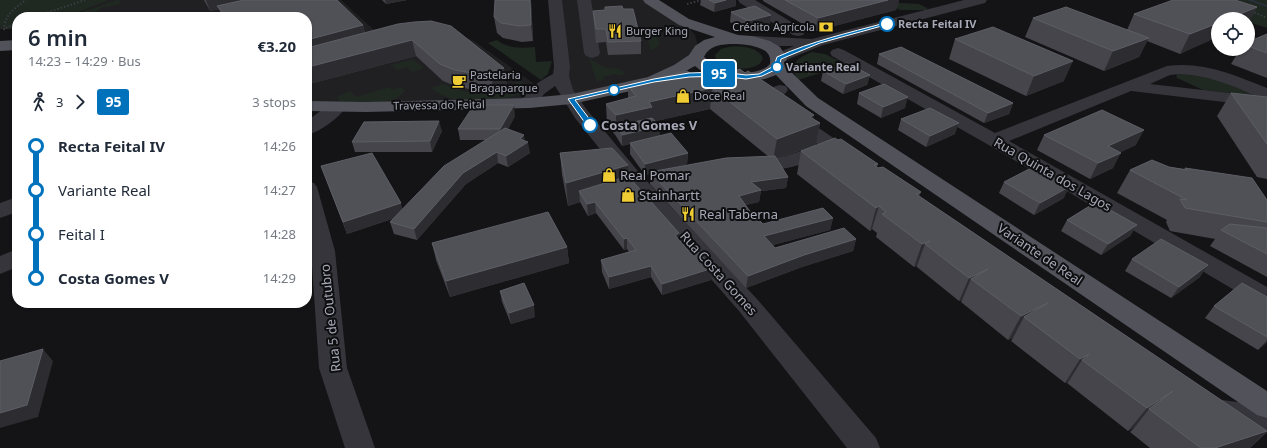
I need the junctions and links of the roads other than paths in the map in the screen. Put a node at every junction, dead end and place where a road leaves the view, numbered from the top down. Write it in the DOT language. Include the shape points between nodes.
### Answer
graph roads {
  1 [pos="555,0"];
  2 [pos="584,0"];
  3 [pos="650,0"];
  4 [pos="745,0"];
  5 [pos="932,0"];
  6 [pos="980,0"];
  7 [pos="958,6"];
  8 [pos="684,22"];
  9 [pos="798,32"];
  10 [pos="747,40"];
  11 [pos="818,42"];
  12 [pos="592,53"];
  13 [pos="698,53"];
  14 [pos="844,57"];
  15 [pos="778,63"];
  16 [pos="721,74"];
  17 [pos="1161,74"];
  18 [pos="561,76"];
  19 [pos="746,77"];
  20 [pos="654,80"];
  21 [pos="1129,87"];
  22 [pos="780,90"];
  23 [pos="1202,94"];
  24 [pos="1267,94"];
  25 [pos="572,99"];
  26 [pos="529,102"];
  27 [pos="812,102"];
  28 [pos="1267,102"];
  29 [pos="312,106"];
  30 [pos="337,107"];
  31 [pos="312,126"];
  32 [pos="994,140"];
  33 [pos="834,147"];
  34 [pos="734,164"];
  35 [pos="866,170"];
  36 [pos="12,206"];
  37 [pos="312,207"];
  38 [pos="0,211"];
  39 [pos="12,260"];
  40 [pos="0,266"];
  41 [pos="1267,298"];
  42 [pos="1194,401"];
  43 [pos="1267,406"];
  44 [pos="1267,419"];
  45 [pos="360,448"];
  46 [pos="864,448"];
  1 -- 18 [label="street, Rua Costa Gomes"];
  2 -- 12 [label="street"];
  3 -- 8 [label="main road"];
  4 -- 9 [label="street"];
  5 -- 7 [label="street"];
  6 -- 7 [label="street"];
  7 -- 11 [label="street"];
  8 -- 10 [label="main road, Variante de Real" via="708,31"];
  8 -- 13 [label="main road" via="695,35"];
  10 -- 11 [label="street"];
  10 -- 13 [label="main road" via="718,40"];
  10 -- 15 [label="main road, Variante de Real" via="774,49"];
  11 -- 15 [label="street"];
  13 -- 16 [label="main road" via="705,67"];
  13 -- 20 [label="main road" via="680,68"];
  14 -- 32 [label="street, Rua Quinta dos Lagos"];
  15 -- 19 [label="main road" via="760,75"];
  15 -- 27 [label="main road, Variante de Real"];
  16 -- 19 [label="main road"];
  16 -- 20 [label="main road"];
  17 -- 21 [label="street"];
  17 -- 23 [label="street" via="1180,86"];
  17 -- 24 [label="street" via="1178,68 1192,69 1214,74"];
  18 -- 25 [label="street, Rua Costa Gomes" via="564,90"];
  18 -- 26 [label="street" via="540,88"];
  19 -- 22 [label="main road, Variante de Real"];
  20 -- 25 [label="main road, Travessa do Feital"];
  21 -- 23 [label="street"];
  21 -- 32 [label="street"];
  22 -- 27 [label="main road, Variante de Real"];
  22 -- 33 [label="street" via="769,102"];
  23 -- 28 [label="street"];
  25 -- 26 [label="main road, Travessa do Feital"];
  25 -- 46 [label="street, Rua Costa Gomes" via="618,160 646,178"];
  26 -- 30 [label="main road, Travessa do Feital"];
  27 -- 43 [label="main road, Variante de Real"];
  29 -- 30 [label="main road, Travessa do Feital"];
  30 -- 31 [label="street"];
  32 -- 41 [label="street, Rua Quinta dos Lagos"];
  33 -- 34 [label="street" via="782,164"];
  33 -- 35 [label="street"];
  36 -- 38 [label="street"];
  37 -- 45 [label="street, Rua 5 de Outubro" via="323,251 333,368"];
  39 -- 40 [label="street"];
  42 -- 44 [label="street" via="1207,410"];
}
